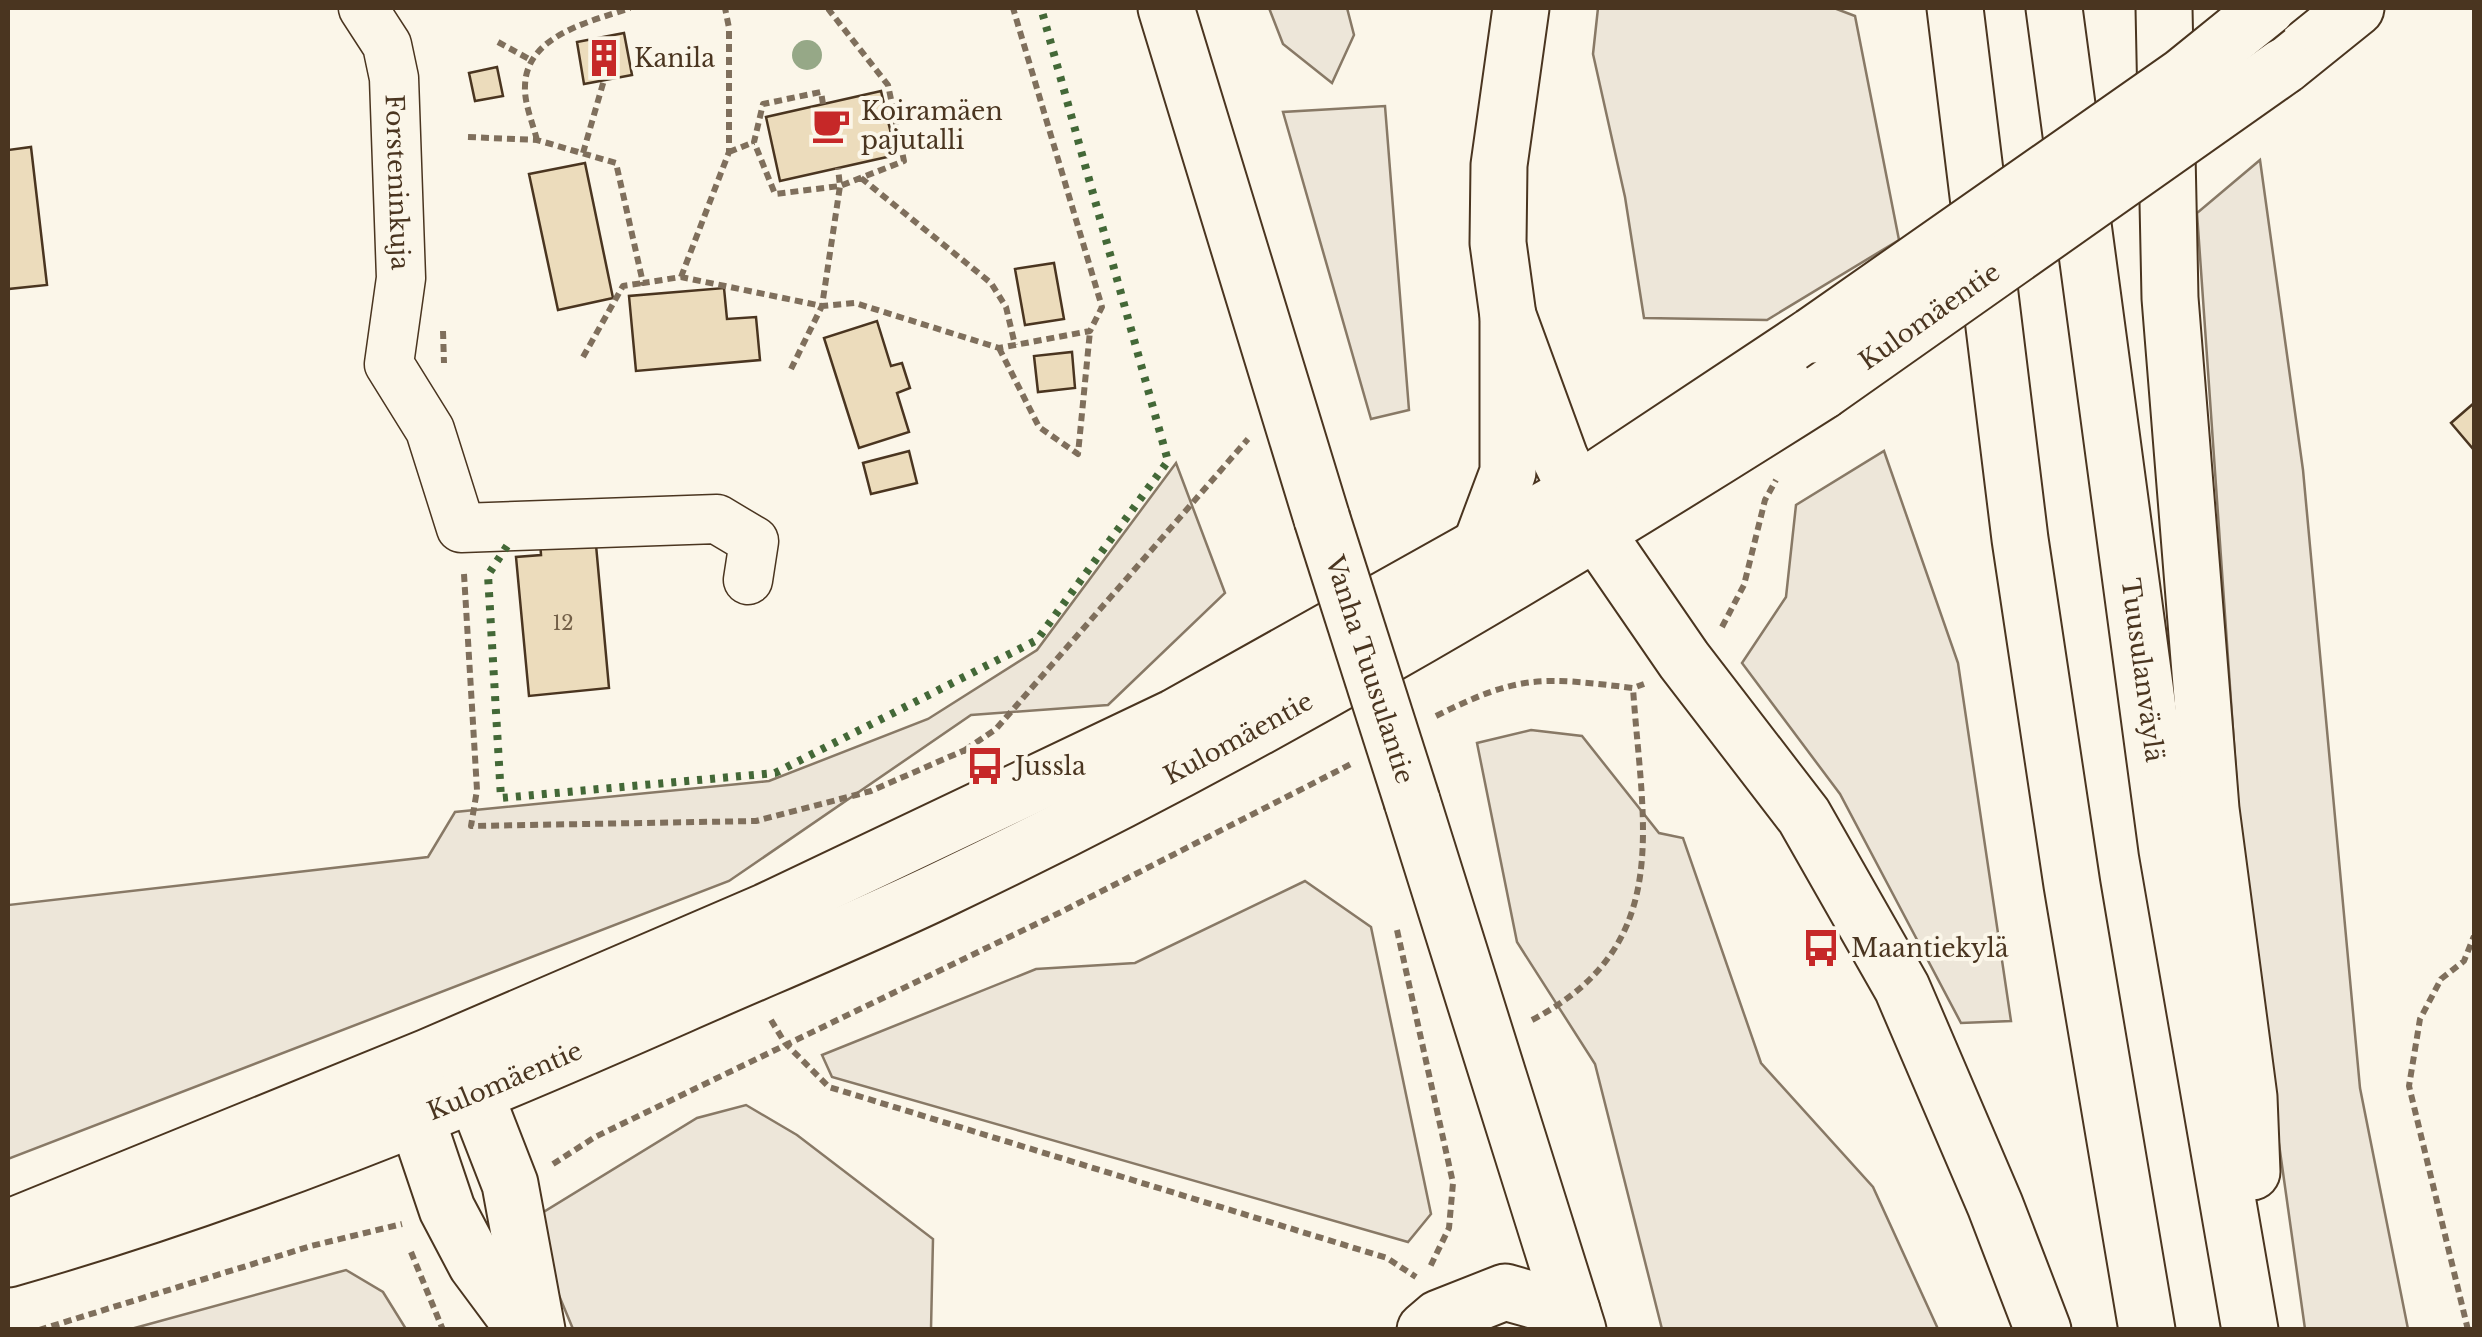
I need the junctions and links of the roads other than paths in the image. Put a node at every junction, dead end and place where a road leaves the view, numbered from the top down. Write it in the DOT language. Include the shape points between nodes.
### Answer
graph roads {
  1 [pos="363,8"];
  2 [pos="1166,8"];
  3 [pos="1521,8"];
  4 [pos="1955,8"];
  5 [pos="2054,8"];
  6 [pos="2164,8"];
  7 [pos="2267,8"];
  8 [pos="2356,8"];
  9 [pos="1508,316"];
  10 [pos="1586,514"];
  11 [pos="1480,547"];
  12 [pos="748,580"];
  13 [pos="428,1057"];
  14 [pos="475,1094"];
  15 [pos="416,1117"];
  16 [pos="8,1228"];
  17 [pos="8,1259"];
  18 [pos="1569,1323"];
  19 [pos="524,1330"];
  20 [pos="537,1330"];
  21 [pos="1425,1330"];
  22 [pos="2044,1330"];
  23 [pos="2147,1330"];
  24 [pos="2254,1330"];
  1 -- 12 [label="street, Forsteninkuja" via="387,45 394,78 401,278 389,364 430,430 461,528 716,519 754,540"];
  2 -- 18 [label="main road, Vanha Tuusulantie, bridge"];
  3 -- 9 [label="main road" via="1500,165 1498,243"];
  4 -- 23 [label="main road" via="2026,577"];
  5 -- 24 [label="main road, Tuusulanväylä" via="2167,850"];
  6 -- 24 [label="main road" via="2170,298 2211,809 2249,1097"];
  7 -- 10 [label="main road, Kulomäentie, bridge" via="2183,76 1813,335"];
  8 -- 10 [label="main road, Kulomäentie, bridge" via="2284,66 1823,391"];
  9 -- 10 [label="main road"];
  9 -- 11 [label="main road" via="1508,472"];
  10 -- 11 [label="main road, Kulomäentie"];
  10 -- 14 [label="main road, Kulomäentie" via="1266,722 940,891"];
  10 -- 22 [label="main road" via="1684,660 1804,816 1902,988"];
  11 -- 13 [label="main road, Kulomäentie" via="1175,716 768,911"];
  13 -- 14 [label="main road"];
  13 -- 15 [label="main road"];
  13 -- 16 [label="main road, Kulomäentie"];
  14 -- 15 [label="main road, Kulomäentie"];
  14 -- 20 [label="main road" via="510,1184"];
  15 -- 17 [label="main road, Kulomäentie" via="90,1236"];
  15 -- 19 [label="main road" via="424,1216 476,1264"];
  18 -- 21 [label="main road" via="1505,1292"];
}
